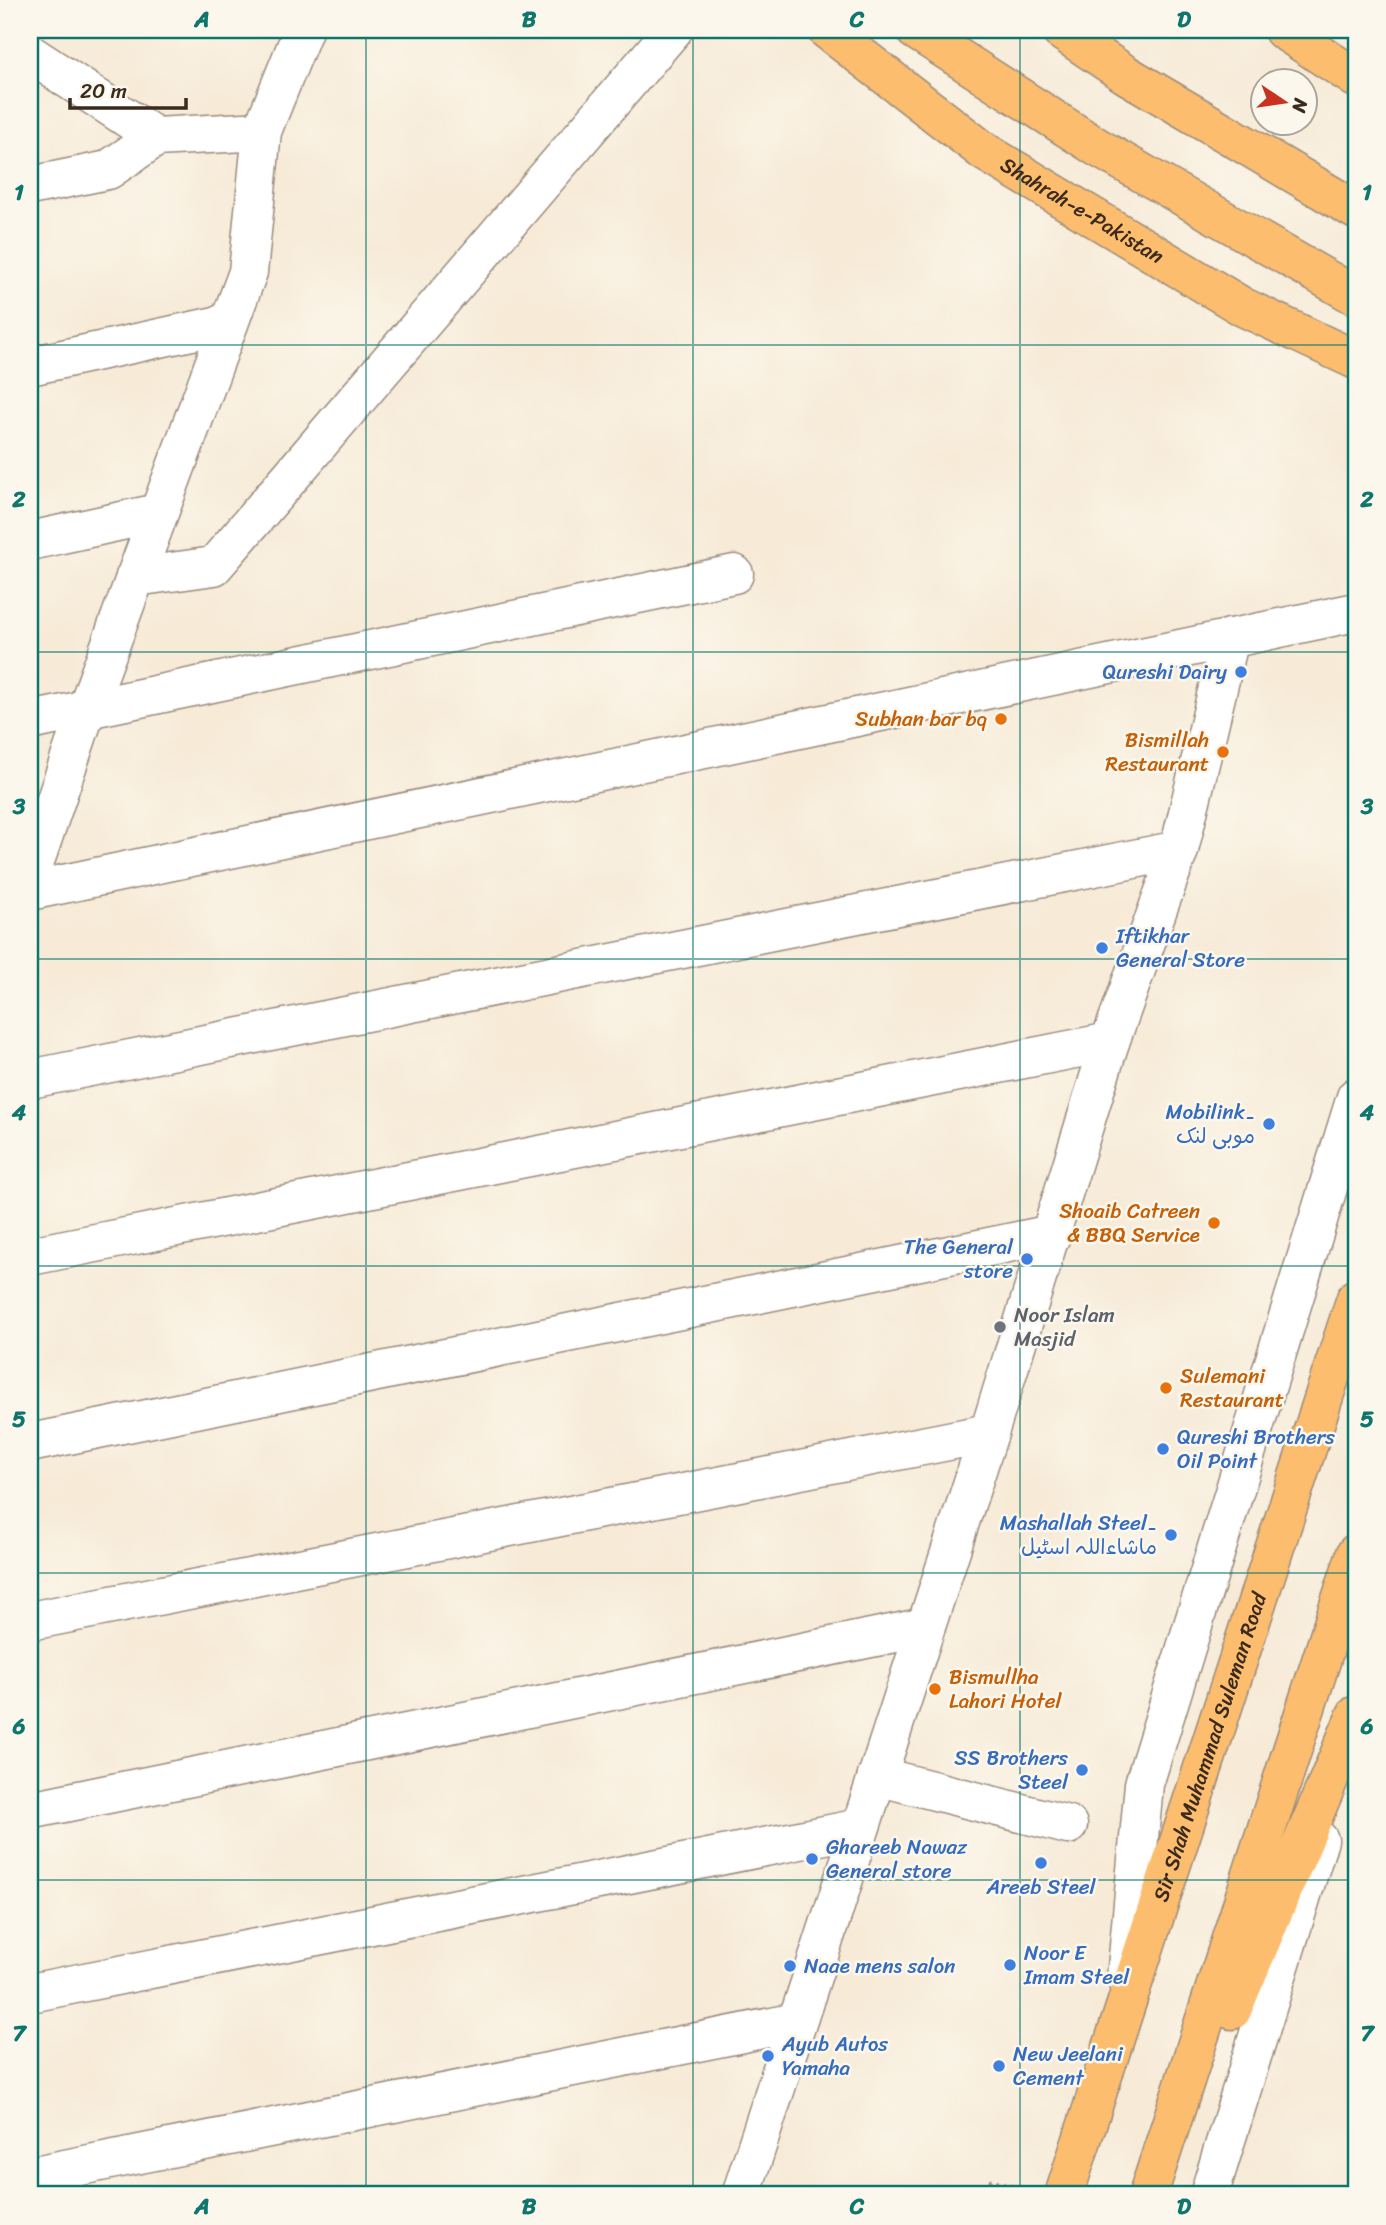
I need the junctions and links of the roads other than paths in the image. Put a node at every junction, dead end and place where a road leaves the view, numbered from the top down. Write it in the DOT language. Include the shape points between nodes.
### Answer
graph roads {
  1 [pos="303,30"];
  2 [pos="673,30"];
  3 [pos="827,30"];
  4 [pos="915,30"];
  5 [pos="1060,30"];
  6 [pos="1283,30"];
  7 [pos="30,54"];
  8 [pos="1356,78"];
  9 [pos="262,131"];
  10 [pos="156,137"];
  11 [pos="30,186"];
  12 [pos="1356,210"];
  13 [pos="1356,296"];
  14 [pos="229,323"];
  15 [pos="1356,360"];
  16 [pos="30,366"];
  17 [pos="158,513"];
  18 [pos="30,541"];
  19 [pos="734,574"];
  20 [pos="135,577"];
  21 [pos="1356,612"];
  22 [pos="1230,638"];
  23 [pos="87,708"];
  24 [pos="30,720"];
  25 [pos="1179,850"];
  26 [pos="30,876"];
  27 [pos="30,891"];
  28 [pos="1110,1042"];
  29 [pos="30,1079"];
  30 [pos="1356,1097"];
  31 [pos="1052,1234"];
  32 [pos="30,1256"];
  33 [pos="1356,1298"];
  34 [pos="989,1433"];
  35 [pos="30,1443"];
  36 [pos="1356,1553"];
  37 [pos="30,1621"];
  38 [pos="925,1626"];
  39 [pos="1356,1717"];
  40 [pos="877,1776"];
  41 [pos="30,1811"];
  42 [pos="1069,1825"];
  43 [pos="859,1828"];
  44 [pos="30,1993"];
  45 [pos="1123,2016"];
  46 [pos="797,2022"];
  47 [pos="30,2176"];
  48 [pos="741,2195"];
  49 [pos="1063,2195"];
  50 [pos="1149,2195"];
  51 [pos="1209,2195"];
  1 -- 9 [label="street"];
  2 -- 20 [label="street" via="214,566"];
  3 -- 15 [label="main road, Shahrah-e-Pakistan" via="985,152 1243,307"];
  4 -- 13 [label="main road" via="1097,147"];
  5 -- 12 [label="main road" via="1125,74"];
  6 -- 8 [label="main road"];
  7 -- 10 [label="street"];
  9 -- 10 [label="street"];
  9 -- 14 [label="street" via="248,272"];
  10 -- 11 [label="street" via="108,170"];
  14 -- 16 [label="street"];
  14 -- 17 [label="street"];
  17 -- 18 [label="street"];
  17 -- 20 [label="street"];
  19 -- 23 [label="street"];
  20 -- 23 [label="street"];
  21 -- 22 [label="street"];
  22 -- 25 [label="street"];
  22 -- 27 [label="street"];
  23 -- 24 [label="street"];
  23 -- 26 [label="street"];
  25 -- 28 [label="street"];
  25 -- 29 [label="street"];
  28 -- 31 [label="street"];
  28 -- 32 [label="street"];
  30 -- 45 [label="street" via="1144,1784"];
  31 -- 34 [label="street"];
  31 -- 35 [label="street"];
  33 -- 45 [label="main road, Sir Shah Muhammad Suleman Road"];
  34 -- 37 [label="street"];
  34 -- 38 [label="street"];
  36 -- 50 [label="main road"];
  38 -- 40 [label="street"];
  38 -- 41 [label="street"];
  39 -- 50 [label="main road" via="1202,2082"];
  39 -- 51 [label="street"];
  40 -- 42 [label="street"];
  40 -- 43 [label="street"];
  43 -- 44 [label="street"];
  43 -- 46 [label="street"];
  45 -- 49 [label="main road, Sir Shah Muhammad Suleman Road"];
  46 -- 47 [label="street"];
  46 -- 48 [label="street"];
}
